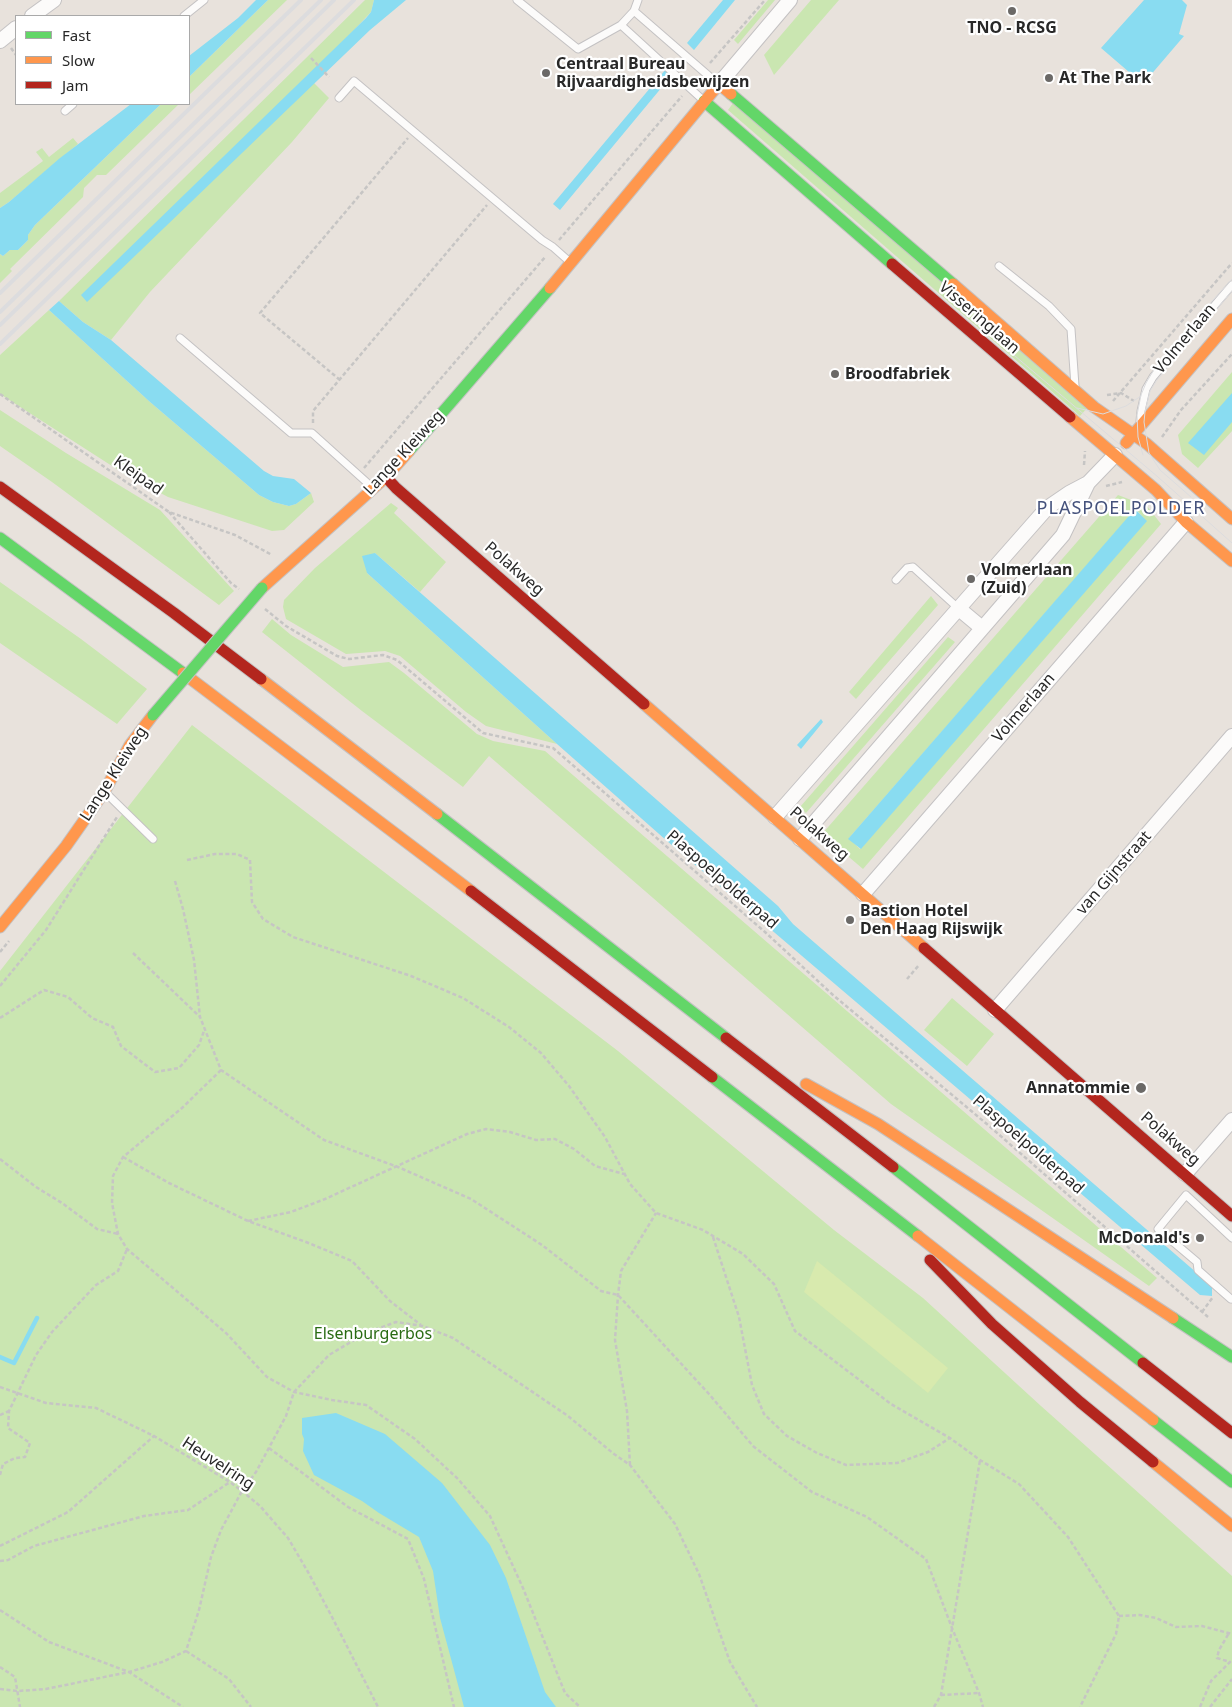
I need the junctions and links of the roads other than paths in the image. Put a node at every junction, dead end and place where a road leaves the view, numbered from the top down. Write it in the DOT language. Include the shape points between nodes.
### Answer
graph roads {
  1 [pos="54,0"];
  2 [pos="204,0"];
  3 [pos="517,0"];
  4 [pos="638,0"];
  5 [pos="790,0"];
  6 [pos="634,11"];
  7 [pos="33,15"];
  8 [pos="185,15"];
  9 [pos="621,25"];
  10 [pos="15,29"];
  11 [pos="0,41"];
  12 [pos="719,84"];
  13 [pos="339,98"];
  14 [pos="704,101"];
  15 [pos="72,105"];
  16 [pos="64,110"];
  17 [pos="572,263"];
  18 [pos="999,266"];
  19 [pos="1232,285"];
  20 [pos="1232,319"];
  21 [pos="180,338"];
  22 [pos="1076,391"];
  23 [pos="1137,430"];
  24 [pos="1115,455"];
  25 [pos="386,477"];
  26 [pos="1088,484"];
  27 [pos="0,487"];
  28 [pos="374,488"];
  29 [pos="1232,519"];
  30 [pos="1186,522"];
  31 [pos="0,538"];
  32 [pos="1232,561"];
  33 [pos="896,580"];
  34 [pos="958,608"];
  35 [pos="982,628"];
  36 [pos="1232,736"];
  37 [pos="104,792"];
  38 [pos="775,817"];
  39 [pos="153,839"];
  40 [pos="800,839"];
  41 [pos="863,894"];
  42 [pos="0,927"];
  43 [pos="995,1010"];
  44 [pos="739,1047"];
  45 [pos="1232,1120"];
  46 [pos="1185,1174"];
  47 [pos="878,1204"];
  48 [pos="1232,1216"];
  49 [pos="1232,1238"];
  50 [pos="1232,1299"];
  51 [pos="1232,1356"];
  52 [pos="1232,1433"];
  53 [pos="1232,1482"];
  54 [pos="1232,1526"];
  1 -- 7 [label="street"];
  2 -- 8 [label="lane"];
  3 -- 9 [label="lane" via="578,49"];
  4 -- 6 [label="lane"];
  5 -- 12 [label="street, Lange Kleiweg"];
  6 -- 9 [label="lane"];
  6 -- 12 [label="lane"];
  9 -- 14 [label="lane"];
  10 -- 11 [label="street"];
  12 -- 14 [label="main road, Lange Kleiweg"];
  12 -- 22 [label="main road, Visseringlaan"];
  13 -- 17 [label="lane" via="354,81"];
  14 -- 17 [label="main road, Lange Kleiweg"];
  14 -- 24 [label="main road, Visseringlaan"];
  15 -- 16 [label="lane"];
  17 -- 25 [label="main road, Lange Kleiweg"];
  18 -- 22 [label="lane" via="1049,306 1071,329"];
  19 -- 23 [label="lane, Volmerlaan" via="1153,377 1146,389"];
  20 -- 23 [label="main road, Volmerlaan"];
  21 -- 28 [label="lane" via="291,433 312,433"];
  22 -- 23 [label="main road, Visseringlaan" via="1102,414"];
  23 -- 24 [label="main road, Volmerlaan"];
  23 -- 29 [label="main road, Visseringlaan" via="1153,450"];
  24 -- 26 [label="street, Volmerlaan"];
  24 -- 30 [label="main road, Visseringlaan" via="1156,490"];
  25 -- 28 [label="main road, Lange Kleiweg"];
  25 -- 38 [label="main road, Polakweg"];
  26 -- 34 [label="street, Volmerlaan" via="1046,508"];
  26 -- 35 [label="street, Volmerlaan" via="1063,535"];
  27 -- 44 [label="main road" via="174,613"];
  28 -- 37 [label="main road, Lange Kleiweg, bridge" via="262,588 130,745"];
  30 -- 32 [label="main road, Visseringlaan"];
  30 -- 41 [label="street, Volmerlaan"];
  31 -- 47 [label="main road" via="364,810"];
  33 -- 34 [label="lane" via="907,568 913,567"];
  34 -- 35 [label="street"];
  34 -- 38 [label="street, Volmerlaan"];
  35 -- 40 [label="street, Volmerlaan"];
  36 -- 43 [label="street, van Gijnstraat"];
  37 -- 39 [label="lane"];
  37 -- 42 [label="main road, Lange Kleiweg" via="66,846"];
  38 -- 40 [label="main road, Polakweg"];
  40 -- 41 [label="main road, Polakweg"];
  41 -- 43 [label="main road, Polakweg"];
  43 -- 46 [label="main road, Polakweg"];
  44 -- 51 [label="main road" via="878,1124"];
  44 -- 52 [label="main road"];
  45 -- 46 [label="street"];
  46 -- 48 [label="main road, Polakweg"];
  47 -- 53 [label="main road"];
  47 -- 54 [label="main road" via="992,1324 1080,1402"];
  49 -- 50 [label="lane" via="1186,1195 1158,1229 1197,1262 1198,1270"];
}
